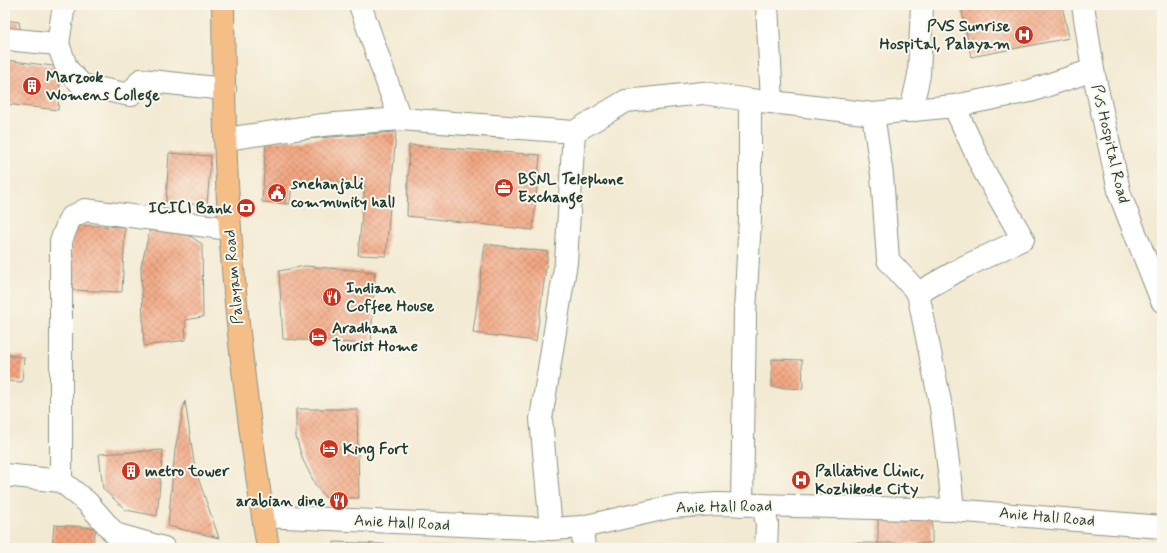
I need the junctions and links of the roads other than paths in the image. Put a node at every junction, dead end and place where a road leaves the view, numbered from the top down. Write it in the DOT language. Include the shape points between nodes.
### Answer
graph roads {
  1 [pos="64,5"];
  2 [pos="223,5"];
  3 [pos="360,5"];
  4 [pos="767,5"];
  5 [pos="922,5"];
  6 [pos="1083,5"];
  7 [pos="5,39"];
  8 [pos="58,44"];
  9 [pos="1092,70"];
  10 [pos="225,89"];
  11 [pos="750,100"];
  12 [pos="772,102"];
  13 [pos="954,106"];
  14 [pos="911,111"];
  15 [pos="873,114"];
  16 [pos="400,119"];
  17 [pos="574,132"];
  18 [pos="226,140"];
  19 [pos="230,229"];
  20 [pos="918,293"];
  21 [pos="1162,301"];
  22 [pos="5,475"];
  23 [pos="61,481"];
  24 [pos="752,505"];
  25 [pos="952,510"];
  26 [pos="263,516"];
  27 [pos="1162,527"];
  28 [pos="551,529"];
  29 [pos="583,538"];
  30 [pos="114,541"];
  31 [pos="164,548"];
  32 [pos="268,548"];
  33 [pos="766,548"];
  1 -- 8 [label="street"];
  2 -- 10 [label="main road, Palayam Road"];
  3 -- 16 [label="street"];
  4 -- 12 [label="street"];
  5 -- 14 [label="street" via="919,75"];
  6 -- 9 [label="street, Pvs Hospital Road"];
  7 -- 8 [label="street"];
  8 -- 10 [label="street" via="67,69 82,85 130,95 141,80"];
  9 -- 13 [label="street" via="1030,91"];
  9 -- 21 [label="street, Pvs Hospital Road" via="1120,195"];
  10 -- 18 [label="main road, Palayam Road"];
  11 -- 12 [label="street"];
  11 -- 17 [label="street" via="703,94 626,101"];
  11 -- 24 [label="street" via="750,220 742,403"];
  12 -- 15 [label="street"];
  13 -- 14 [label="street"];
  13 -- 20 [label="street" via="984,171 1023,239"];
  14 -- 15 [label="street"];
  15 -- 20 [label="street" via="882,175 888,260"];
  16 -- 17 [label="street"];
  16 -- 18 [label="street" via="323,125"];
  17 -- 28 [label="street" via="566,262 541,419"];
  18 -- 19 [label="main road, Palayam Road"];
  19 -- 23 [label="street" via="86,210 70,218 62,241"];
  19 -- 26 [label="main road, Palayam Road" via="246,406"];
  20 -- 25 [label="street" via="941,407"];
  22 -- 23 [label="street"];
  23 -- 30 [label="street" via="87,502"];
  24 -- 25 [label="street, Anie Hall Road"];
  24 -- 29 [label="street, Anie Hall Road" via="671,507"];
  24 -- 33 [label="street" via="767,524"];
  25 -- 27 [label="street, Anie Hall Road"];
  26 -- 28 [label="street, Anie Hall Road"];
  26 -- 32 [label="main road, Palayam Road"];
  28 -- 29 [label="street, Anie Hall Road"];
  30 -- 31 [label="street"];
}
